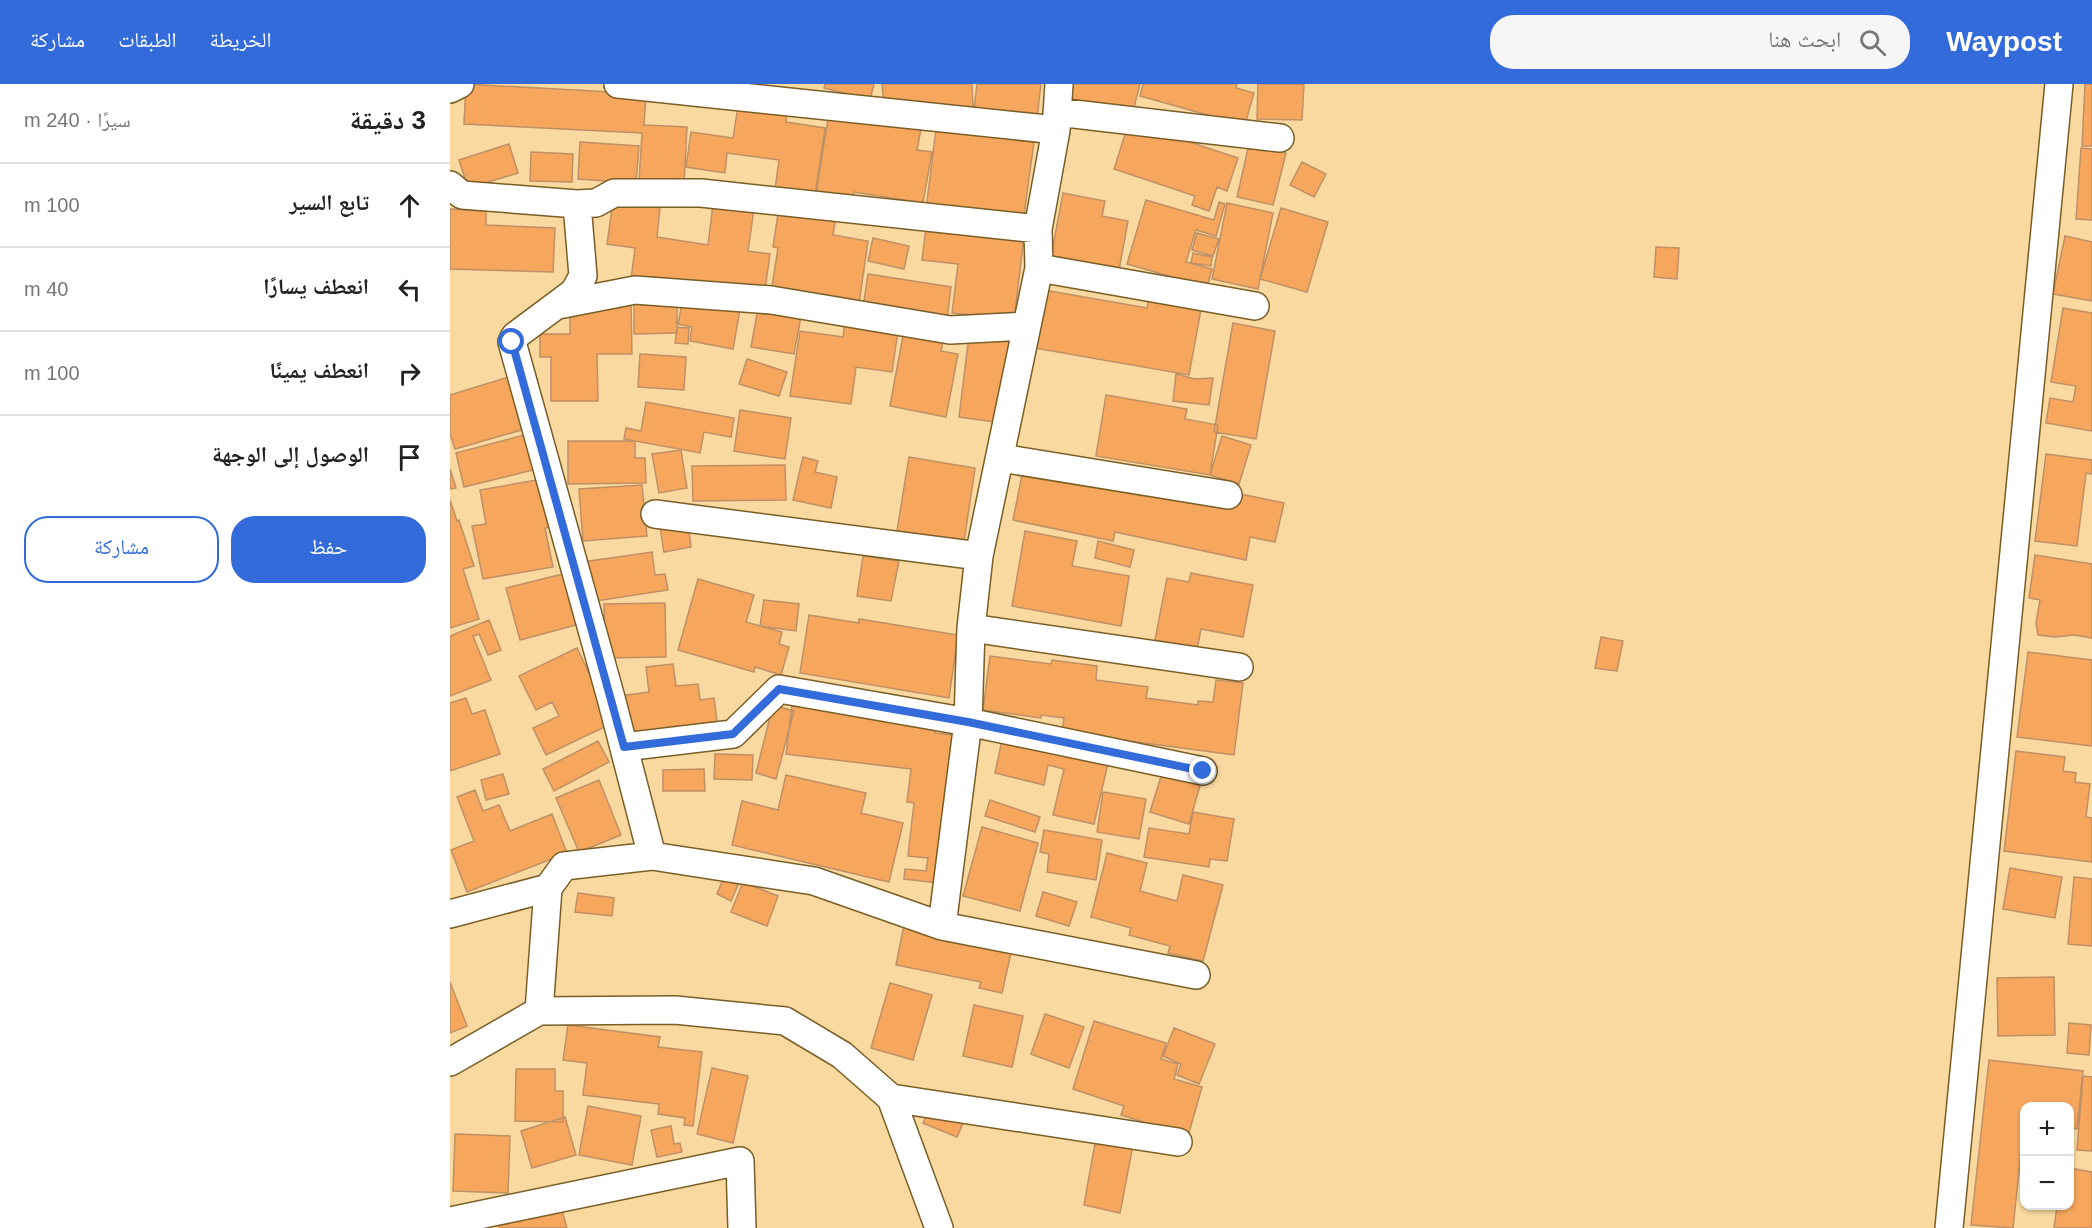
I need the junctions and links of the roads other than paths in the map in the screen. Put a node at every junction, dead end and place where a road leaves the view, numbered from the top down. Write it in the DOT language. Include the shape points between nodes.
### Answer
graph roads {
  1 [pos="460,84"];
  2 [pos="618,84"];
  3 [pos="1059,84"];
  4 [pos="2059,84"];
  5 [pos="450,89"];
  6 [pos="1057,121"];
  7 [pos="1280,138"];
  8 [pos="450,185"];
  9 [pos="577,204"];
  10 [pos="1038,229"];
  11 [pos="1039,268"];
  12 [pos="558,305"];
  13 [pos="1255,306"];
  14 [pos="1026,326"];
  15 [pos="1001,458"];
  16 [pos="1228,495"];
  17 [pos="655,514"];
  18 [pos="979,556"];
  19 [pos="971,628"];
  20 [pos="1239,667"];
  21 [pos="968,722"];
  22 [pos="624,747"];
  23 [pos="1203,771"];
  24 [pos="652,856"];
  25 [pos="548,888"];
  26 [pos="450,914"];
  27 [pos="942,926"];
  28 [pos="1196,975"];
  29 [pos="538,1011"];
  30 [pos="450,1062"];
  31 [pos="891,1098"];
  32 [pos="1178,1142"];
  33 [pos="450,1221"];
  34 [pos="742,1228"];
  35 [pos="939,1228"];
  36 [pos="1948,1228"];
  1 -- 5 [label="street"];
  2 -- 6 [label="street"];
  3 -- 6 [label="street"];
  4 -- 36 [label="street"];
  6 -- 7 [label="street"];
  6 -- 10 [label="street"];
  8 -- 9 [label="street" via="462,195"];
  9 -- 10 [label="street" via="596,202 614,193 701,193"];
  9 -- 12 [label="street" via="583,276 574,292"];
  10 -- 11 [label="street"];
  11 -- 13 [label="street"];
  11 -- 14 [label="street"];
  12 -- 14 [label="street" via="634,290 771,300 950,330"];
  12 -- 22 [label="street" via="512,342"];
  14 -- 15 [label="street"];
  15 -- 16 [label="street"];
  15 -- 18 [label="street"];
  17 -- 18 [label="street"];
  18 -- 19 [label="street"];
  19 -- 20 [label="street"];
  19 -- 21 [label="street"];
  21 -- 22 [label="street" via="779,689 733,734"];
  21 -- 23 [label="street"];
  21 -- 27 [label="street"];
  22 -- 24 [label="street"];
  24 -- 25 [label="street" via="564,866"];
  24 -- 27 [label="street" via="814,881"];
  25 -- 26 [label="street"];
  25 -- 29 [label="street"];
  27 -- 28 [label="street"];
  29 -- 30 [label="street"];
  29 -- 31 [label="street" via="675,1010 785,1021 842,1055"];
  31 -- 32 [label="street"];
  31 -- 35 [label="street"];
  33 -- 34 [label="street" via="740,1161"];
}
